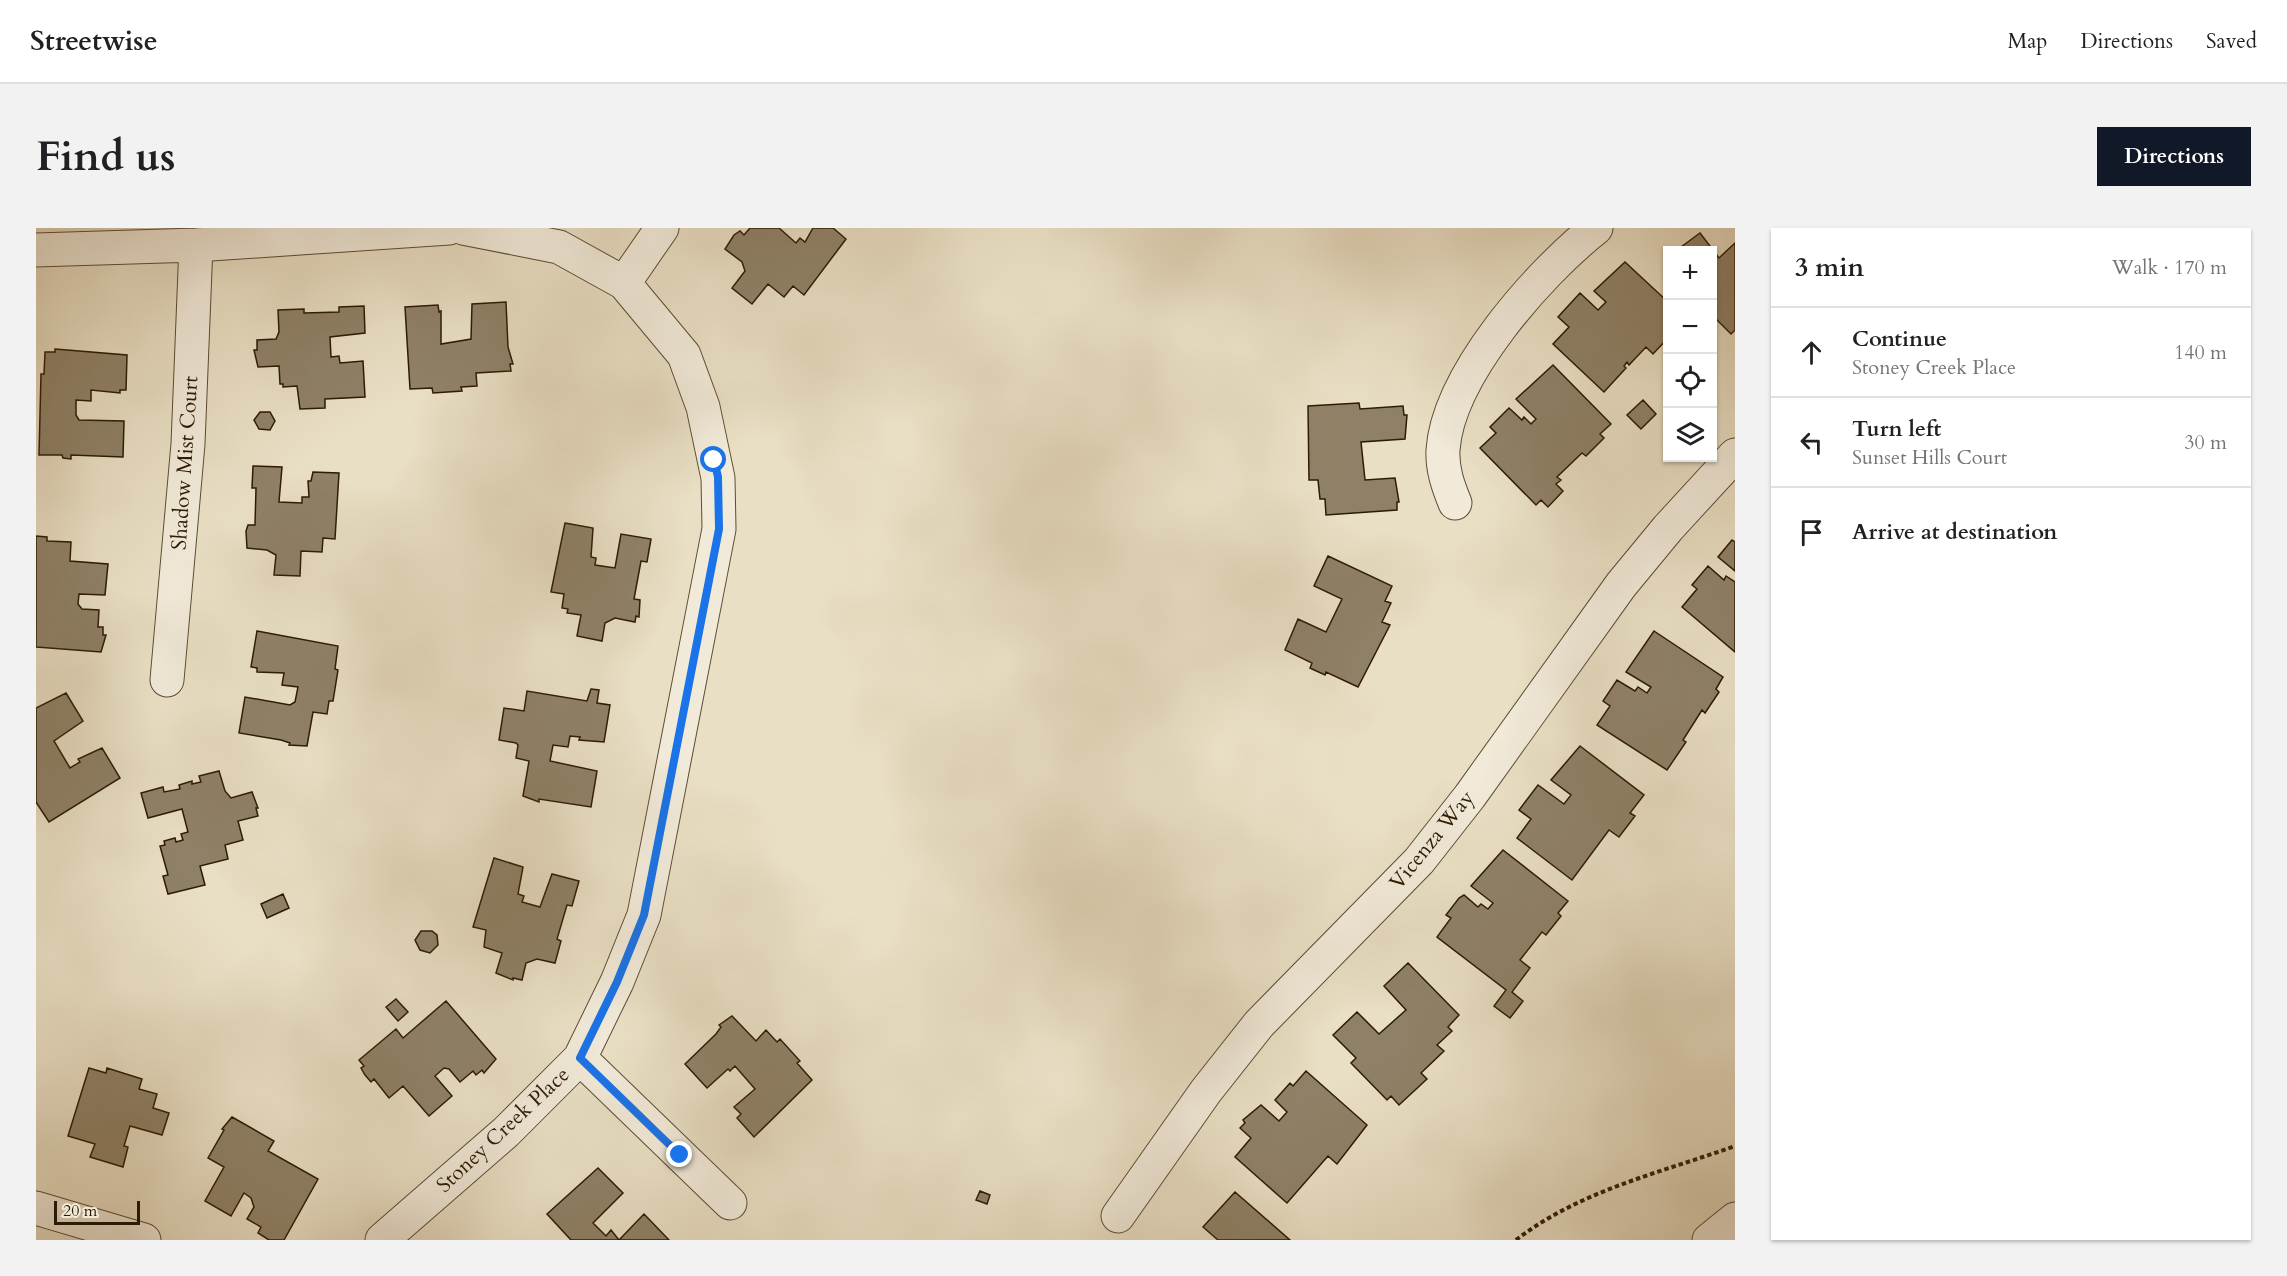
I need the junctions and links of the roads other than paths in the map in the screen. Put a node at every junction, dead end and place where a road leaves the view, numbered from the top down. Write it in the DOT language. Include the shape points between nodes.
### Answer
graph roads {
  1 [pos="449,228"];
  2 [pos="463,228"];
  3 [pos="662,228"];
  4 [pos="1596,228"];
  5 [pos="195,245"];
  6 [pos="36,250"];
  7 [pos="624,283"];
  8 [pos="1735,455"];
  9 [pos="1455,503"];
  10 [pos="167,680"];
  11 [pos="580,1058"];
  12 [pos="730,1203"];
  13 [pos="36,1208"];
  14 [pos="1118,1216"];
  15 [pos="1735,1219"];
  16 [pos="144,1240"];
  17 [pos="382,1240"];
  18 [pos="1709,1240"];
  1 -- 5 [label="street"];
  2 -- 7 [label="street, Stoney Creek Place" via="559,247"];
  3 -- 7 [label="street"];
  4 -- 9 [label="street" via="1562,258 1494,336 1459,392 1450,414 1443,452"];
  5 -- 6 [label="street"];
  5 -- 10 [label="street, Shadow Mist Court" via="188,444"];
  7 -- 11 [label="street, Stoney Creek Place" via="684,355 703,406 718,477 719,529 644,915"];
  8 -- 14 [label="street, Vicenza Way" via="1628,576 1419,861 1259,1024"];
  11 -- 12 [label="street"];
  11 -- 17 [label="street, Stoney Creek Place" via="506,1132"];
  13 -- 16 [label="street"];
  15 -- 18 [label="street"];
}
